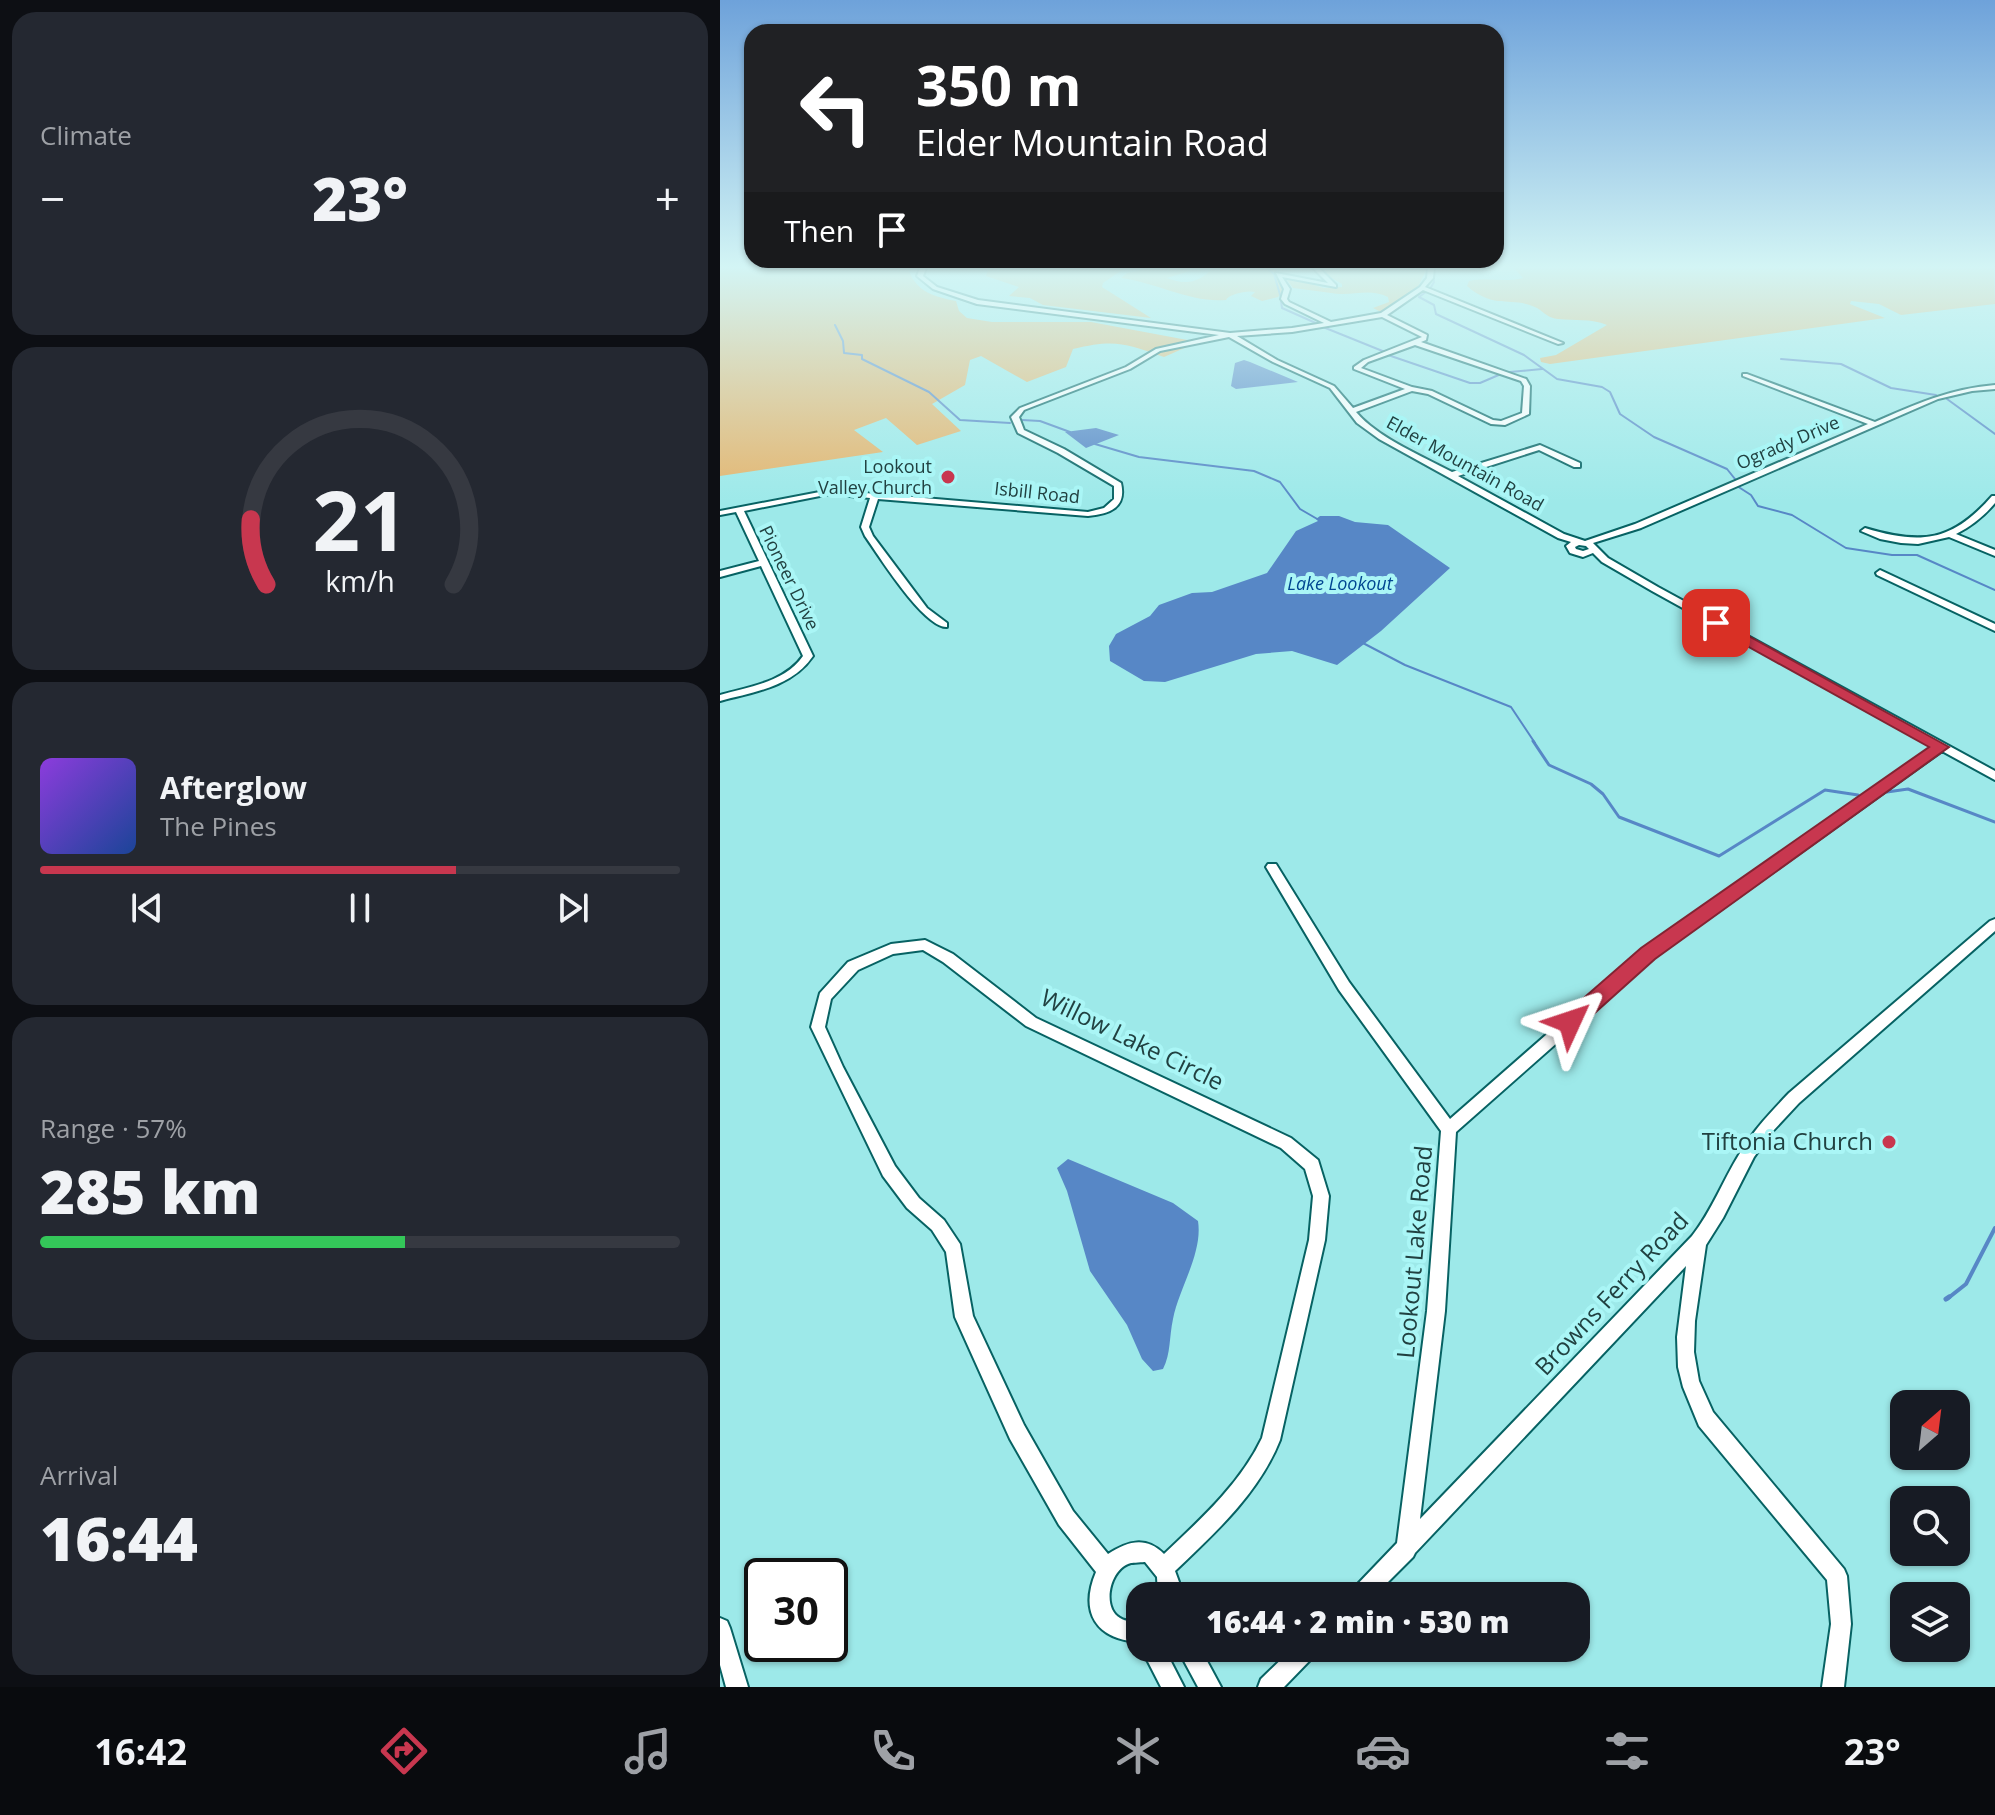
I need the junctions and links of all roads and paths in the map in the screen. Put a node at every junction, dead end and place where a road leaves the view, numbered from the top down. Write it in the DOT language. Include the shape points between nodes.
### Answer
graph roads {
  1 [pos="1174,347"];
  2 [pos="1250,347"];
  3 [pos="1406,347"];
  4 [pos="1427,347"];
  5 [pos="1745,375"];
  6 [pos="1995,387"];
  7 [pos="1411,389"];
  8 [pos="1352,411"];
  9 [pos="1874,424"];
  10 [pos="1577,465"];
  11 [pos="1452,475"];
  12 [pos="875,496"];
  13 [pos="1995,498"];
  14 [pos="739,509"];
  15 [pos="720,513"];
  16 [pos="1865,531"];
  17 [pos="1949,534"];
  18 [pos="1586,545"];
  19 [pos="1995,553"];
  20 [pos="1583,554"];
  21 [pos="1605,560"];
  22 [pos="763,563"];
  23 [pos="1880,573"];
  24 [pos="720,574"];
  25 [pos="944,625"];
  26 [pos="1995,628"];
  27 [pos="720,698"];
  28 [pos="1941,747"];
  29 [pos="1995,776"];
  30 [pos="1272,867"];
  31 [pos="1995,924"];
  32 [pos="1449,1129"];
  33 [pos="1698,1242"];
  34 [pos="1406,1550"];
  35 [pos="1165,1567"];
  36 [pos="1108,1570"];
  37 [pos="1169,1582"];
  38 [pos="1374,1582"];
  39 [pos="720,1628"];
  40 [pos="1126,1634"];
  41 [pos="1160,1662"];
  42 [pos="1196,1662"];
  43 [pos="1294,1662"];
  44 [pos="737,1687"];
  45 [pos="1173,1687"];
  46 [pos="1210,1687"];
  47 [pos="1269,1687"];
  48 [pos="1833,1687"];
  1 -- 12 [label="street, Isbill Road" via="1022,409 1015,417 1021,431 1118,485 1116,506 1108,510 1088,514"];
  2 -- 8 [label="street, Elder Mountain Road" via="1332,387"];
  3 -- 7 [label="street" via="1356,366"];
  4 -- 7 [label="street" via="1524,380 1525,414 1491,422 1430,392"];
  5 -- 9 [label="street"];
  6 -- 9 [label="street, Ogrady Drive" via="1958,391"];
  7 -- 8 [label="street"];
  8 -- 11 [label="street, Elder Mountain Road" via="1382,437"];
  9 -- 18 [label="street, Ogrady Drive"];
  10 -- 11 [label="street" via="1540,447"];
  11 -- 18 [label="street, Elder Mountain Road"];
  12 -- 14 [label="street, Isbill Road" via="830,492"];
  12 -- 25 [label="street" via="865,527 869,536 924,610"];
  13 -- 17 [label="street"];
  14 -- 15 [label="street, Isbill Road"];
  14 -- 22 [label="street, Pioneer Drive"];
  16 -- 17 [label="street" via="1923,543"];
  17 -- 19 [label="street"];
  18 -- 20 [label="street"];
  18 -- 20 [label="street, Elder Mountain Road" via="1573,551"];
  18 -- 21 [label="street, Elder Mountain Road"];
  20 -- 21 [label="street, Elder Mountain Road"];
  21 -- 28 [label="street, Elder Mountain Road"];
  22 -- 24 [label="street"];
  22 -- 27 [label="street, Pioneer Drive" via="808,656 799,669 782,678"];
  23 -- 26 [label="street"];
  28 -- 29 [label="street, Elder Mountain Road"];
  28 -- 32 [label="street" via="1648,954"];
  30 -- 32 [label="street, Lookout Lake Road" via="1344,986"];
  31 -- 33 [label="street, Browns Ferry Road" via="1770,1123"];
  32 -- 34 [label="street, Lookout Lake Road" via="1436,1311"];
  33 -- 34 [label="street, Browns Ferry Road"];
  33 -- 48 [label="street" via="1687,1335 1692,1390 1706,1419 1837,1576 1841,1624"];
  34 -- 38 [label="street, Browns Ferry Road"];
  35 -- 36 [label="street" via="1148,1552 1127,1554"];
  35 -- 36 [label="street, Willow Lake Circle" via="1263,1461 1271,1440 1317,1240 1321,1196 1312,1165 1286,1143 1020,1016 925,945 891,949 853,966 835,983 824,1000 818,1027 889,1171 954,1250 964,1317 1017,1432 1066,1518"];
  35 -- 37 [label="street"];
  36 -- 40 [label="street" via="1099,1592 1100,1610 1107,1624"];
  39 -- 44 [label="street"];
  41 -- 45 [label="street"];
  42 -- 46 [label="street"];
  43 -- 47 [label="street"];
}
